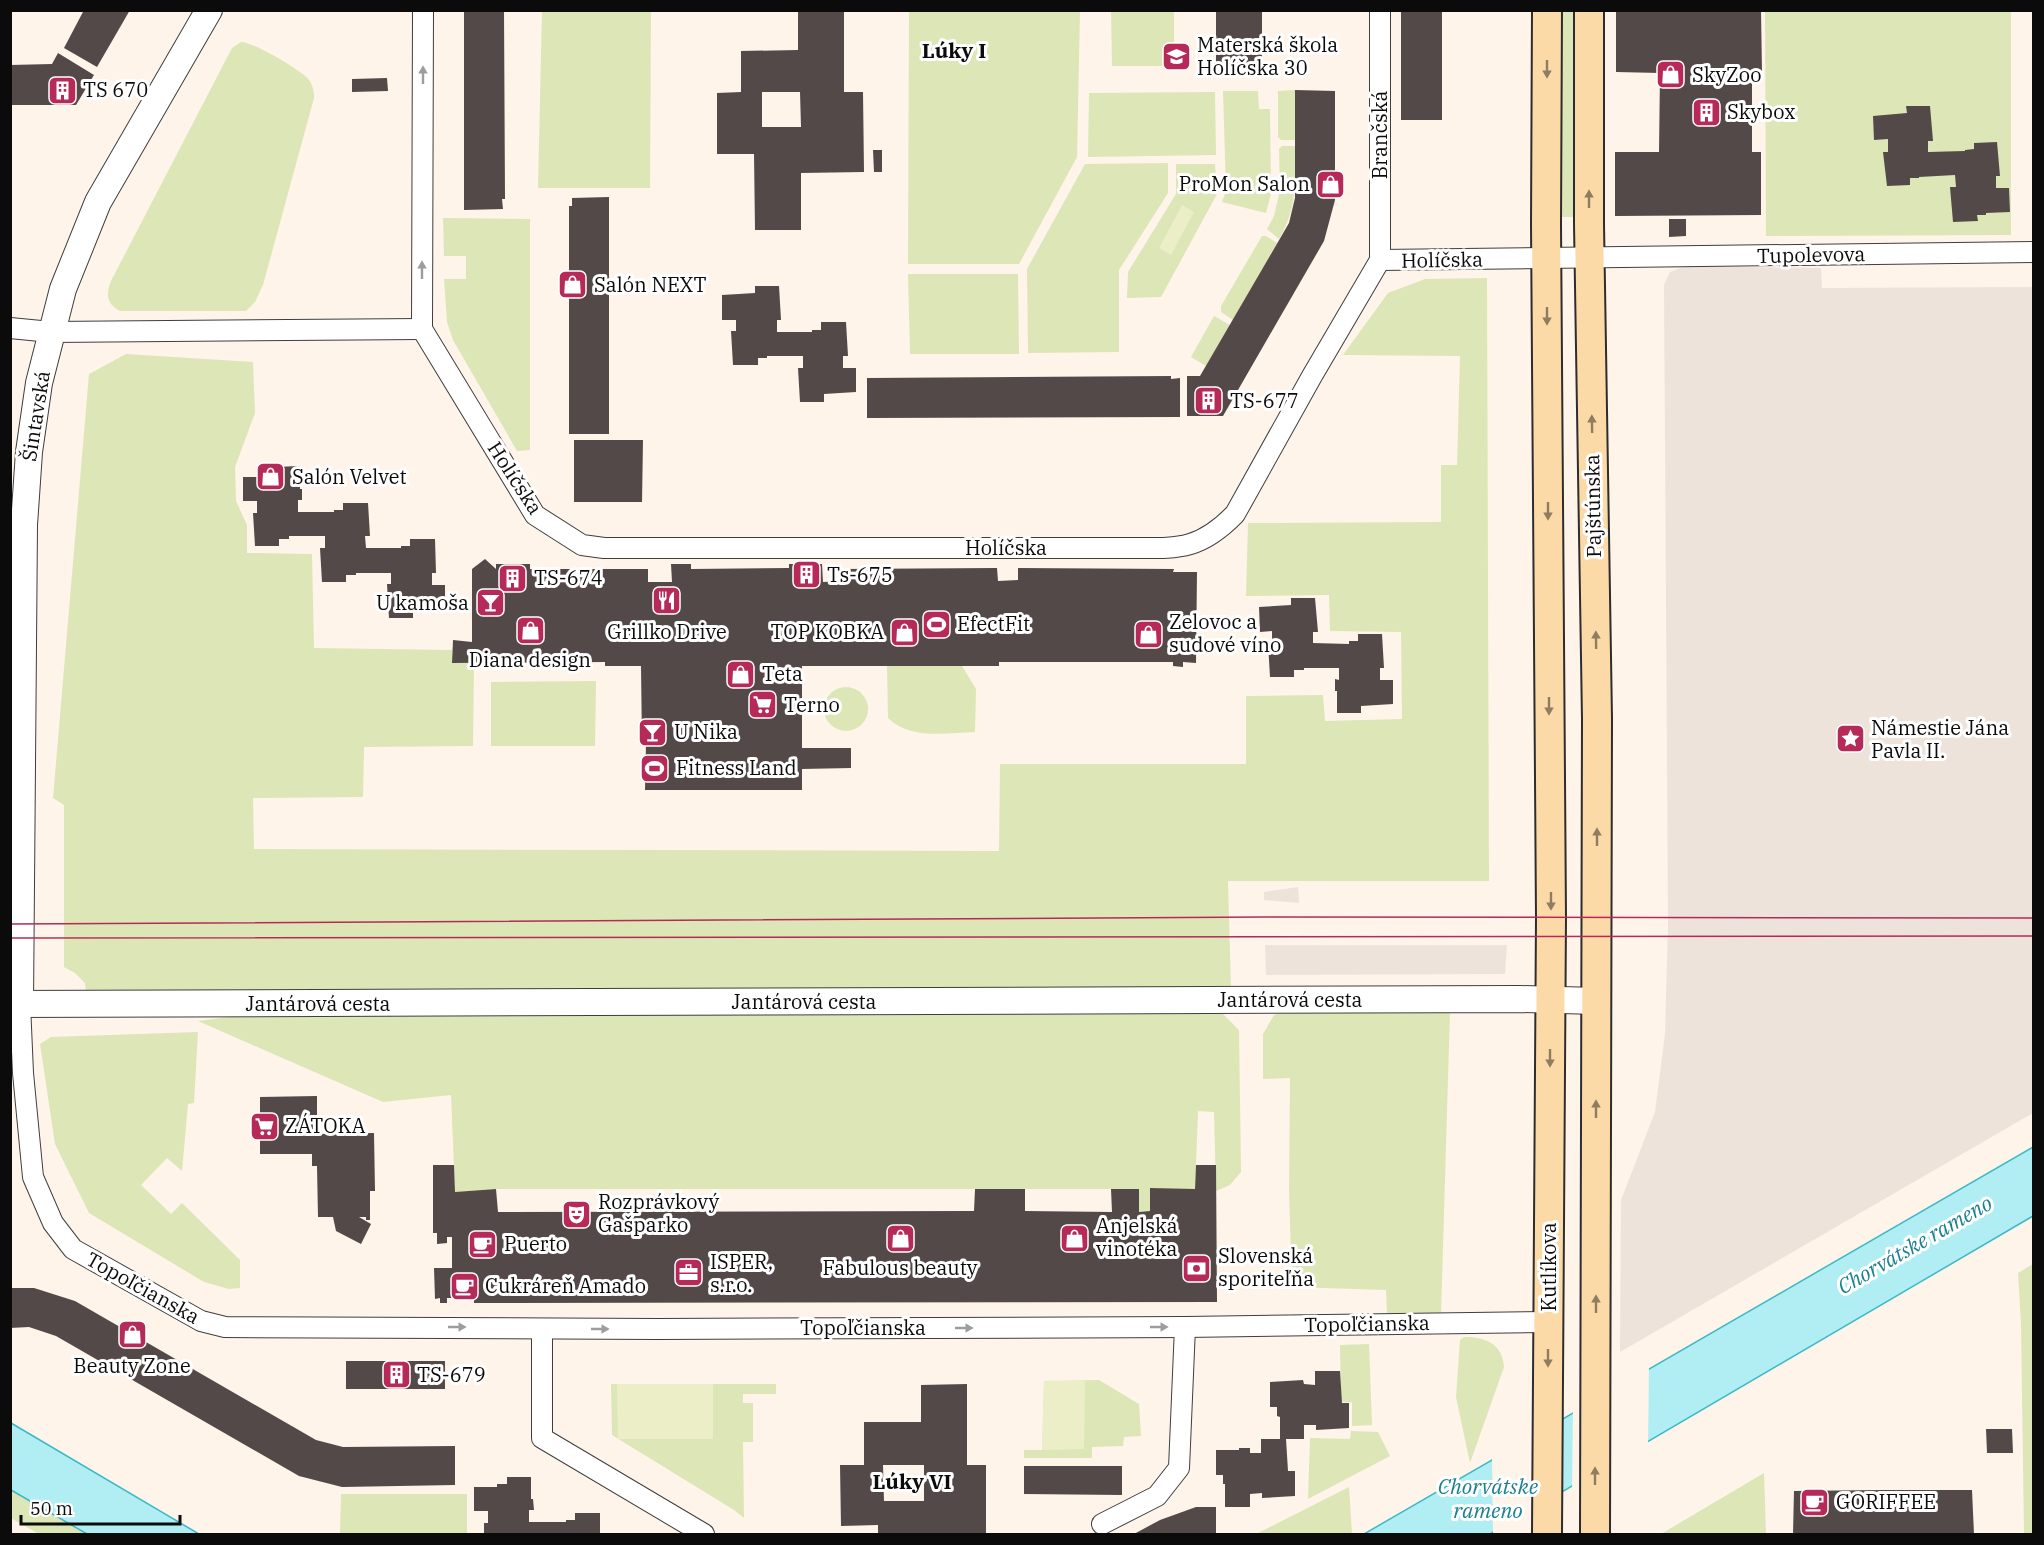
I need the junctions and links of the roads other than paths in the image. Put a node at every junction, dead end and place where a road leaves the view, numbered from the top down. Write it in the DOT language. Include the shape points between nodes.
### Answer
graph roads {
  1 [pos="209,10"];
  2 [pos="423,10"];
  3 [pos="1380,10"];
  4 [pos="1547,10"];
  5 [pos="1588,10"];
  6 [pos="2034,252"];
  7 [pos="1546,258"];
  8 [pos="1589,258"];
  9 [pos="1380,260"];
  10 [pos="10,328"];
  11 [pos="422,329"];
  12 [pos="51,332"];
  13 [pos="1550,1000"];
  14 [pos="1597,1000"];
  15 [pos="15,1004"];
  16 [pos="1549,1322"];
  17 [pos="1185,1327"];
  18 [pos="542,1329"];
  19 [pos="1102,1524"];
  20 [pos="704,1534"];
  21 [pos="1547,1534"];
  22 [pos="1595,1534"];
  1 -- 12 [label="street, Šintavská" via="98,202 63,289"];
  11 -- 2 [label="street, one-way"];
  3 -- 9 [label="street, Brančská"];
  4 -- 7 [label="main road, one-way"];
  8 -- 5 [label="main road, Pajštúnska, one-way"];
  6 -- 8 [label="street, Tupolevova"];
  7 -- 8 [label="street, Tupolevova"];
  7 -- 9 [label="street, Holíčska"];
  7 -- 13 [label="main road, one-way"];
  14 -- 8 [label="main road, Pajštúnska, one-way" via="1597,719"];
  9 -- 11 [label="street, Holíčska" via="1235,514 1213,534 1181,548 582,545 535,515"];
  10 -- 12 [label="street"];
  11 -- 12 [label="street"];
  12 -- 15 [label="street, Šintavská" via="39,383 24,525"];
  13 -- 14 [label="street, Jantárová cesta"];
  13 -- 15 [label="street, Jantárová cesta"];
  13 -- 16 [label="main road, Kutlíkova, one-way"];
  22 -- 14 [label="main road, one-way"];
  15 -- 18 [label="street, Topoľčianska, one-way" via="33,1177 53,1223 73,1249 213,1326"];
  16 -- 17 [label="street, Topoľčianska"];
  16 -- 21 [label="main road, Kutlíkova, one-way"];
  18 -- 17 [label="street, Topoľčianska, one-way"];
  17 -- 19 [label="street" via="1179,1468 1157,1496"];
  18 -- 20 [label="street" via="542,1438"];
}
